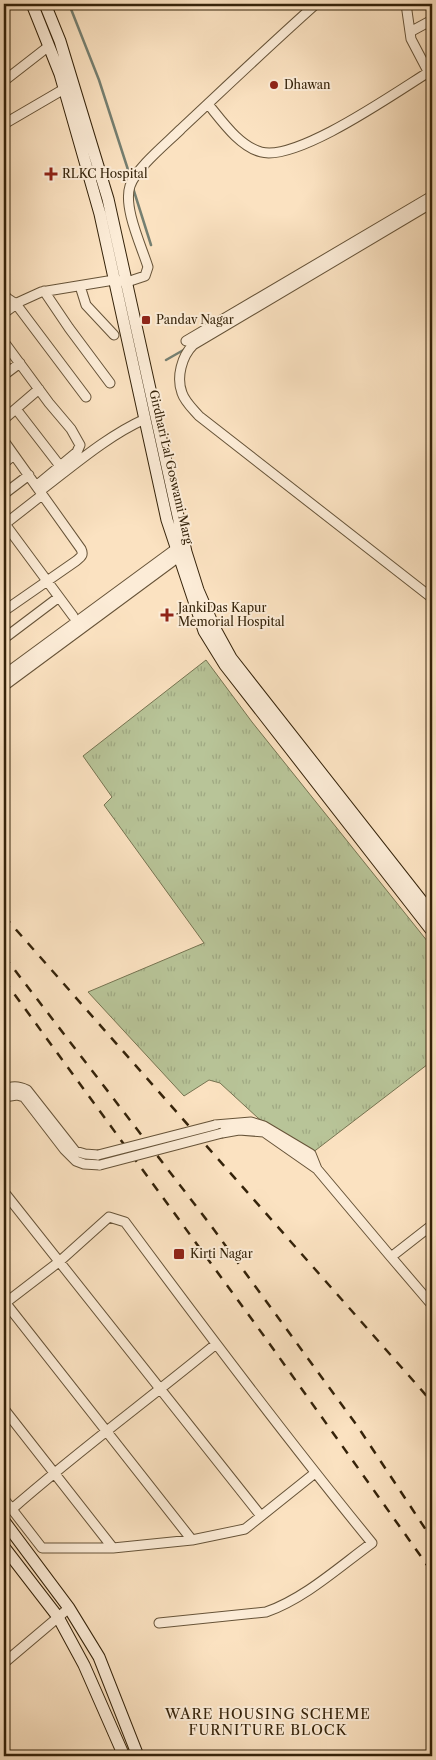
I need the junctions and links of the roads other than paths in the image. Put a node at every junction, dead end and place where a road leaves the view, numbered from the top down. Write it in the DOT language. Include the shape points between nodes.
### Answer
graph roads {
  1 [pos="32,4"];
  2 [pos="45,4"];
  3 [pos="316,4"];
  4 [pos="406,4"];
  5 [pos="432,20"];
  6 [pos="410,32"];
  7 [pos="49,46"];
  8 [pos="431,74"];
  9 [pos="4,81"];
  10 [pos="64,89"];
  11 [pos="208,104"];
  12 [pos="4,124"];
  13 [pos="432,196"];
  14 [pos="432,203"];
  15 [pos="114,280"];
  16 [pos="127,282"];
  17 [pos="80,286"];
  18 [pos="44,291"];
  19 [pos="4,294"];
  20 [pos="16,304"];
  21 [pos="4,313"];
  22 [pos="114,336"];
  23 [pos="186,341"];
  24 [pos="4,342"];
  25 [pos="20,363"];
  26 [pos="4,375"];
  27 [pos="110,383"];
  28 [pos="39,389"];
  29 [pos="86,398"];
  30 [pos="16,409"];
  31 [pos="4,419"];
  32 [pos="145,419"];
  33 [pos="4,441"];
  34 [pos="14,456"];
  35 [pos="4,463"];
  36 [pos="60,466"];
  37 [pos="29,475"];
  38 [pos="40,491"];
  39 [pos="4,494"];
  40 [pos="4,525"];
  41 [pos="181,550"];
  42 [pos="47,580"];
  43 [pos="59,597"];
  44 [pos="432,598"];
  45 [pos="5,608"];
  46 [pos="73,616"];
  47 [pos="6,637"];
  48 [pos="4,674"];
  49 [pos="4,685"];
  50 [pos="432,914"];
  51 [pos="432,931"];
  52 [pos="5,1093"];
  53 [pos="317,1169"];
  54 [pos="4,1192"];
  55 [pos="432,1224"];
  56 [pos="391,1257"];
  57 [pos="60,1261"];
  58 [pos="4,1302"];
  59 [pos="432,1305"];
  60 [pos="216,1344"];
  61 [pos="161,1390"];
  62 [pos="4,1409"];
  63 [pos="107,1432"];
  64 [pos="54,1472"];
  65 [pos="315,1473"];
  66 [pos="4,1498"];
  67 [pos="12,1509"];
  68 [pos="261,1516"];
  69 [pos="4,1521"];
  70 [pos="192,1540"];
  71 [pos="4,1547"];
  72 [pos="112,1548"];
  73 [pos="69,1608"];
  74 [pos="58,1617"];
  75 [pos="159,1623"];
  76 [pos="4,1663"];
  77 [pos="124,1756"];
  78 [pos="138,1756"];
  1 -- 7 [label="main road, Girdhari Lal Goswami Marg"];
  2 -- 16 [label="main road, Girdhari Lal Goswami Marg" via="60,41 108,199"];
  3 -- 11 [label="street"];
  4 -- 6 [label="street"];
  5 -- 6 [label="street"];
  6 -- 8 [label="street" via="414,46"];
  7 -- 9 [label="street"];
  7 -- 10 [label="main road, Girdhari Lal Goswami Marg"];
  8 -- 11 [label="street" via="332,131 286,151 273,153 253,149 236,137"];
  10 -- 12 [label="street"];
  10 -- 15 [label="main road, Girdhari Lal Goswami Marg" via="100,214"];
  11 -- 16 [label="street" via="139,170 130,187 129,207 148,267 144,276"];
  13 -- 23 [label="street"];
  14 -- 44 [label="street" via="194,345 182,361 181,382 182,394 199,416"];
  15 -- 16 [label="street"];
  15 -- 17 [label="street"];
  15 -- 32 [label="main road, Girdhari Lal Goswami Marg"];
  16 -- 41 [label="main road, Girdhari Lal Goswami Marg"];
  17 -- 18 [label="street"];
  17 -- 22 [label="street" via="86,305"];
  18 -- 20 [label="street"];
  18 -- 27 [label="street"];
  19 -- 20 [label="street"];
  20 -- 21 [label="street"];
  20 -- 29 [label="street"];
  24 -- 25 [label="street"];
  25 -- 26 [label="street"];
  25 -- 28 [label="street"];
  28 -- 30 [label="street"];
  28 -- 36 [label="street" via="80,445 79,450"];
  30 -- 31 [label="street"];
  30 -- 36 [label="street"];
  32 -- 38 [label="street" via="86,456"];
  32 -- 41 [label="main road, Girdhari Lal Goswami Marg" via="167,520"];
  33 -- 34 [label="street"];
  34 -- 35 [label="street"];
  34 -- 37 [label="street"];
  36 -- 38 [label="street"];
  37 -- 38 [label="street"];
  37 -- 39 [label="street"];
  38 -- 40 [label="street"];
  38 -- 42 [label="street" via="83,553"];
  40 -- 42 [label="street"];
  41 -- 48 [label="street"];
  41 -- 49 [label="street"];
  41 -- 50 [label="main road, Girdhari Lal Goswami Marg" via="214,627 232,658"];
  41 -- 51 [label="main road, Girdhari Lal Goswami Marg" via="204,631 225,665"];
  42 -- 43 [label="street"];
  42 -- 45 [label="street"];
  43 -- 46 [label="street"];
  43 -- 47 [label="street"];
  52 -- 53 [label="street, bridge" via="24,1098 64,1149 84,1164 100,1165 239,1130 264,1132"];
  52 -- 53 [label="street, bridge" via="9,1087 15,1086 28,1090 74,1151 85,1154 98,1155 214,1125 251,1122 264,1126 311,1154"];
  53 -- 56 [label="street"];
  54 -- 57 [label="street"];
  55 -- 56 [label="street"];
  56 -- 59 [label="street"];
  57 -- 58 [label="street"];
  57 -- 60 [label="street" via="110,1217 125,1222"];
  57 -- 61 [label="street"];
  58 -- 63 [label="street"];
  60 -- 61 [label="street"];
  60 -- 65 [label="street"];
  61 -- 63 [label="street"];
  61 -- 68 [label="street"];
  62 -- 64 [label="street"];
  63 -- 64 [label="street"];
  63 -- 70 [label="street"];
  64 -- 67 [label="street"];
  64 -- 72 [label="street"];
  65 -- 68 [label="street"];
  65 -- 75 [label="street" via="372,1543 280,1607 266,1612"];
  66 -- 67 [label="street"];
  67 -- 72 [label="street" via="42,1548"];
  68 -- 70 [label="street" via="245,1529"];
  69 -- 73 [label="main road"];
  70 -- 72 [label="street"];
  71 -- 74 [label="main road"];
  73 -- 74 [label="street"];
  73 -- 78 [label="main road" via="99,1657"];
  74 -- 76 [label="street"];
  74 -- 77 [label="main road" via="84,1665"];
}
